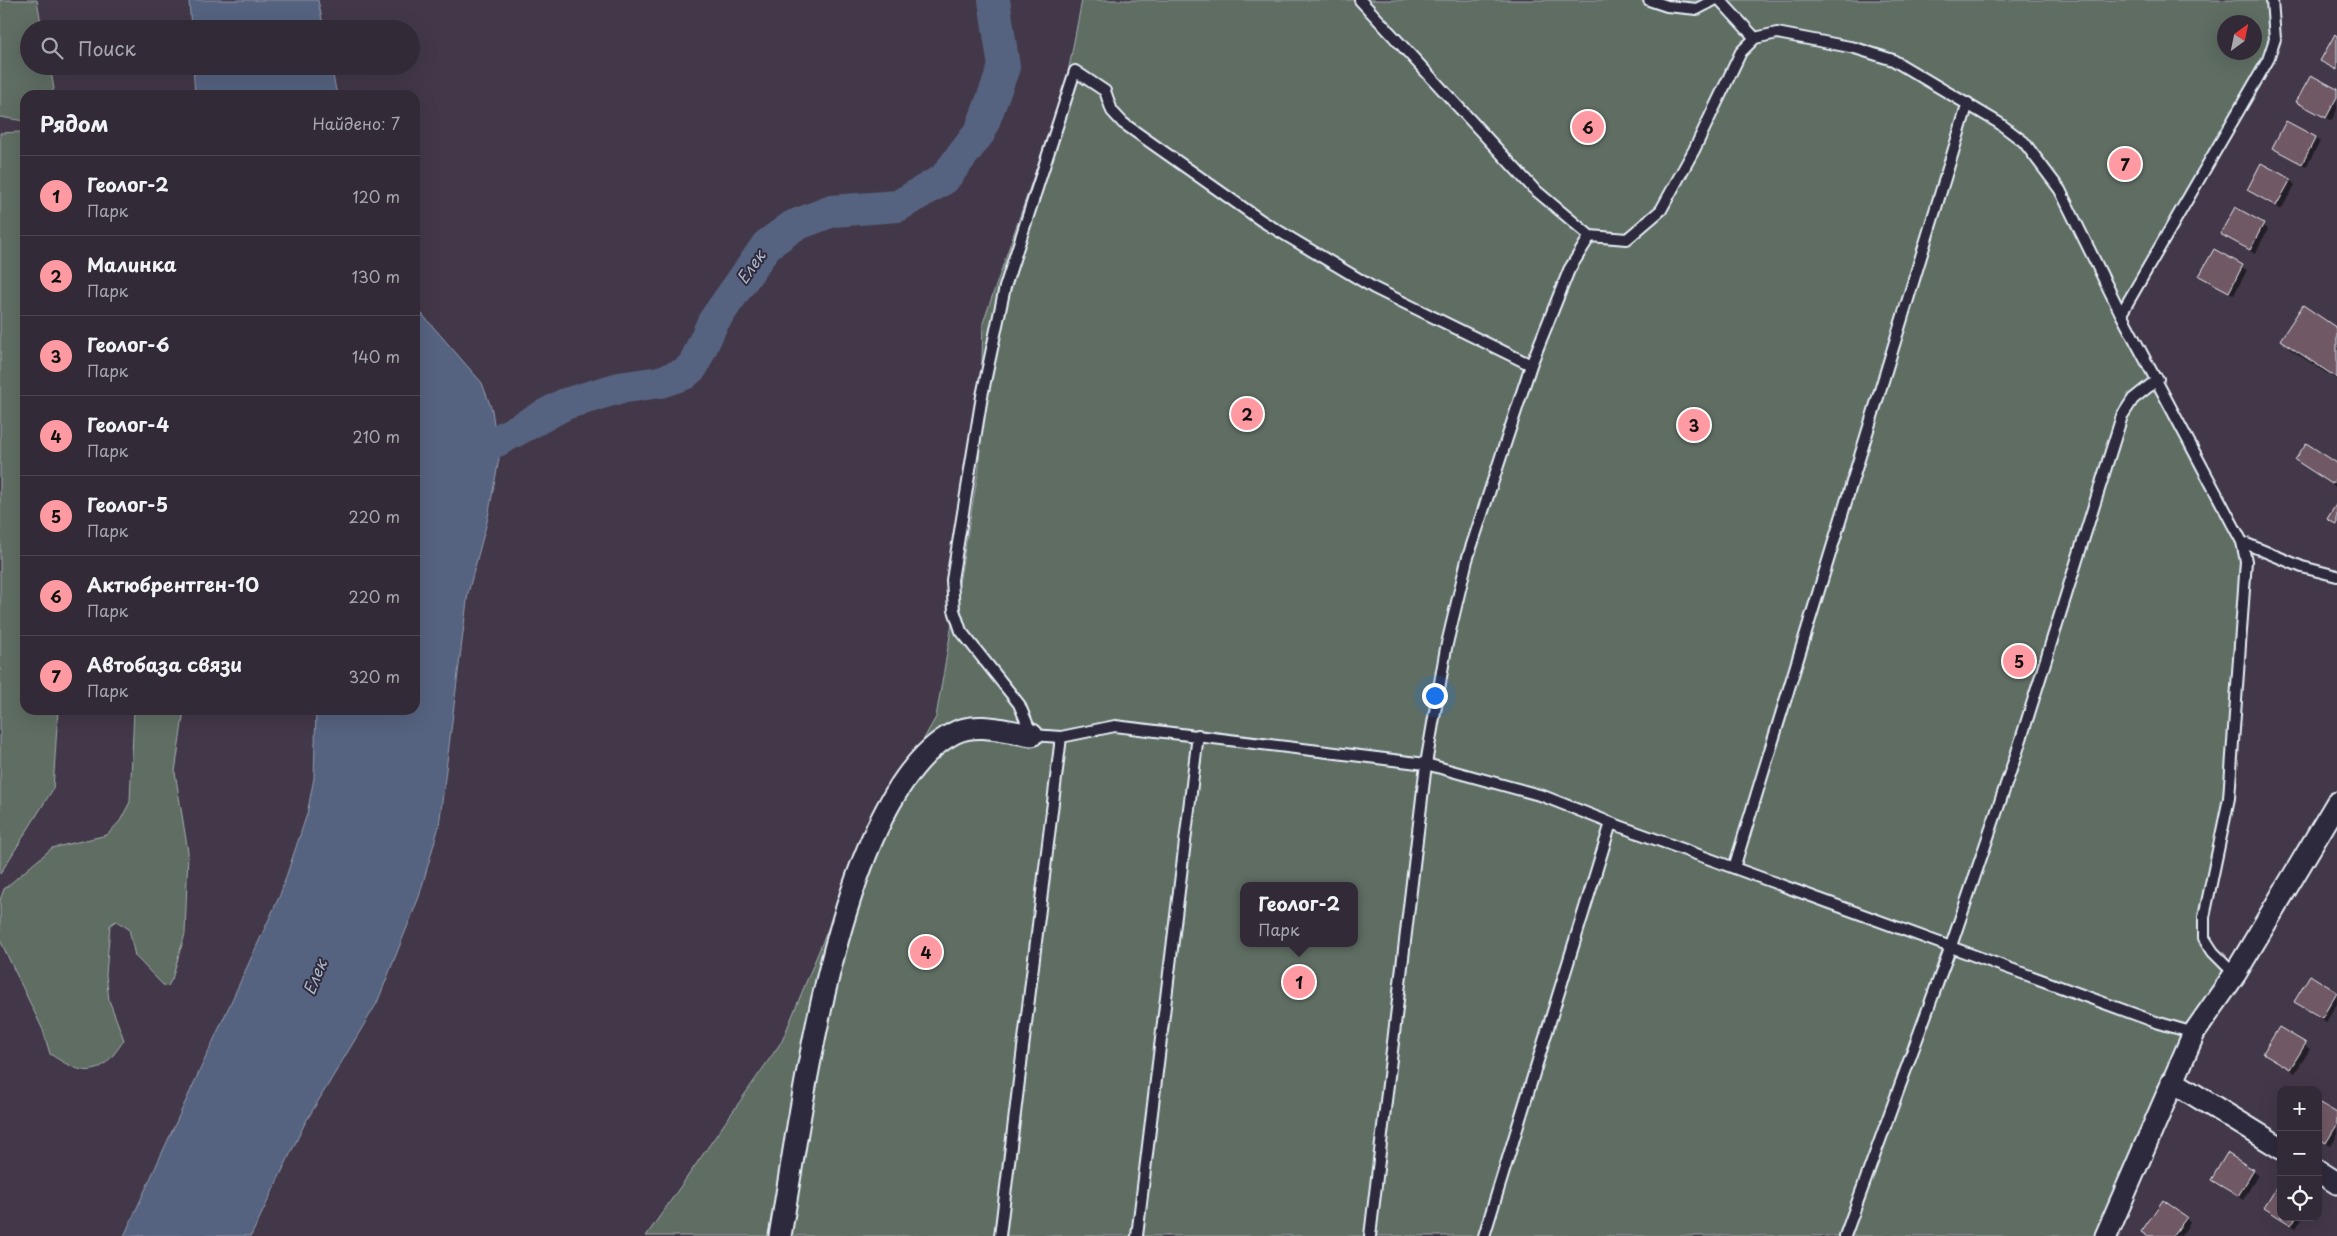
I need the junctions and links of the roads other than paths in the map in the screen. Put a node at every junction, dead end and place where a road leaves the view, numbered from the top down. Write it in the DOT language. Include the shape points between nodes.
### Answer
graph roads {
  1 [pos="1360,0"];
  2 [pos="1650,0"];
  3 [pos="1714,0"];
  4 [pos="1720,0"];
  5 [pos="2272,0"];
  6 [pos="1755,38"];
  7 [pos="1968,103"];
  8 [pos="1590,236"];
  9 [pos="2121,314"];
  10 [pos="1531,365"];
  11 [pos="2158,379"];
  12 [pos="2242,542"];
  13 [pos="2337,576"];
  14 [pos="1198,735"];
  15 [pos="1032,736"];
  16 [pos="1062,737"];
  17 [pos="1426,764"];
  18 [pos="2337,803"];
  19 [pos="1611,823"];
  20 [pos="1734,868"];
  21 [pos="1951,946"];
  22 [pos="2235,974"];
  23 [pos="2194,1033"];
  24 [pos="2172,1081"];
  25 [pos="2277,1146"];
  26 [pos="2322,1174"];
  27 [pos="2337,1183"];
  28 [pos="780,1236"];
  29 [pos="1000,1236"];
  30 [pos="1136,1236"];
  31 [pos="1370,1236"];
  32 [pos="1484,1236"];
  33 [pos="1844,1236"];
  34 [pos="2106,1236"];
  1 -- 8 [label="lane" via="1533,188"];
  2 -- 3 [label="lane" via="1667,6 1697,9"];
  4 -- 6 [label="lane"];
  5 -- 9 [label="lane" via="2275,38 2268,60"];
  6 -- 7 [label="lane" via="1777,33 1855,48 1892,60"];
  6 -- 8 [label="lane" via="1741,52 1661,210 1627,239"];
  7 -- 9 [label="lane" via="2024,142 2042,165 2060,190"];
  7 -- 20 [label="lane"];
  8 -- 10 [label="lane" via="1569,270"];
  9 -- 11 [label="lane"];
  10 -- 15 [label="lane" via="1374,288 1262,221 1123,123 1112,111 1105,91 1075,71 1005,287 982,396 952,580 954,610 961,631 1019,704"];
  10 -- 17 [label="lane" via="1467,560 1446,648"];
  11 -- 12 [label="lane"];
  11 -- 21 [label="lane" via="2134,399 2122,416"];
  12 -- 13 [label="lane" via="2302,567"];
  12 -- 22 [label="lane" via="2246,561 2230,798 2204,924 2204,938 2208,945"];
  14 -- 16 [label="lane" via="1115,726"];
  14 -- 17 [label="lane"];
  14 -- 30 [label="lane"];
  15 -- 16 [label="lane"];
  15 -- 28 [label="street" via="977,727 955,732 911,769 889,806 856,877 838,940 817,1028"];
  16 -- 29 [label="lane"];
  17 -- 19 [label="lane" via="1543,796"];
  17 -- 31 [label="lane"];
  18 -- 22 [label="street"];
  19 -- 20 [label="lane"];
  19 -- 32 [label="lane"];
  20 -- 21 [label="lane"];
  21 -- 23 [label="lane"];
  21 -- 33 [label="lane"];
  22 -- 23 [label="street"];
  23 -- 24 [label="street"];
  24 -- 25 [label="street"];
  24 -- 34 [label="street"];
  26 -- 27 [label="street"];
}
